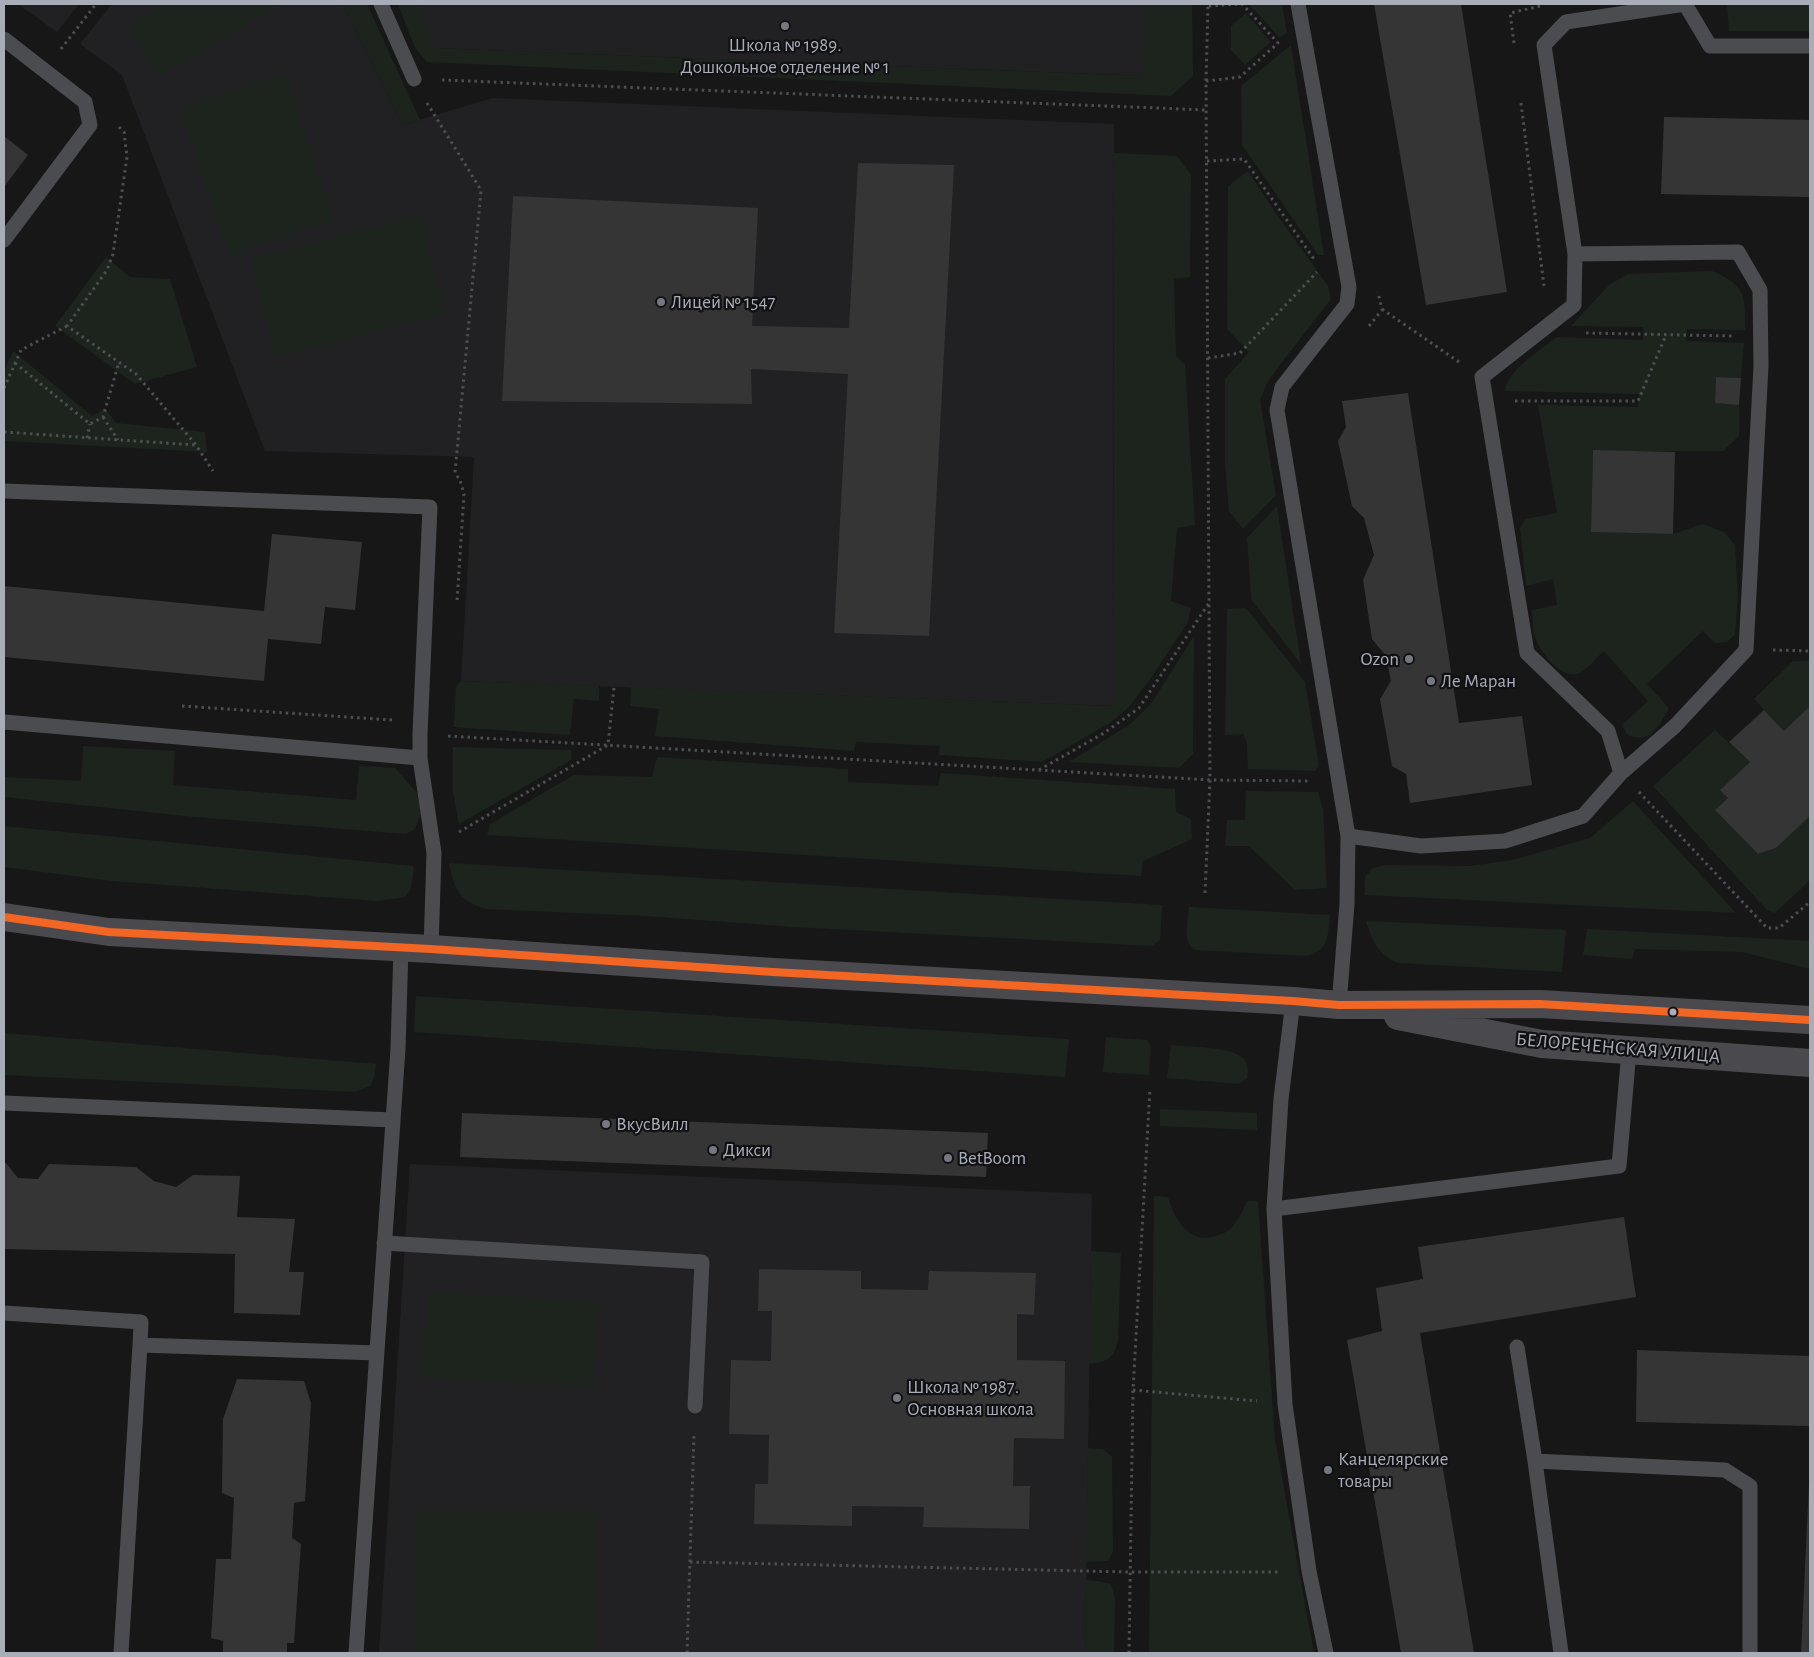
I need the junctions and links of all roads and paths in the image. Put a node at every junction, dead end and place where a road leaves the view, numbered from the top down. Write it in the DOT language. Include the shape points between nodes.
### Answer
graph roads {
  1 [pos="381,4"];
  2 [pos="1298,4"];
  3 [pos="1685,4"];
  4 [pos="1208,5"];
  5 [pos="4,39"];
  6 [pos="1810,46"];
  7 [pos="414,79"];
  8 [pos="1206,81"];
  9 [pos="1207,110"];
  10 [pos="87,114"];
  11 [pos="1207,161"];
  12 [pos="4,240"];
  13 [pos="1574,254"];
  14 [pos="1344,263"];
  15 [pos="1320,268"];
  16 [pos="1376,283"];
  17 [pos="1382,309"];
  18 [pos="67,326"];
  19 [pos="1542,330"];
  20 [pos="1363,333"];
  21 [pos="1666,335"];
  22 [pos="1760,336"];
  23 [pos="1208,358"];
  24 [pos="119,362"];
  25 [pos="15,363"];
  26 [pos="1462,364"];
  27 [pos="4,388"];
  28 [pos="1486,400"];
  29 [pos="103,417"];
  30 [pos="90,424"];
  31 [pos="4,432"];
  32 [pos="87,438"];
  33 [pos="118,440"];
  34 [pos="196,446"];
  35 [pos="4,491"];
  36 [pos="234,500"];
  37 [pos="1209,602"];
  38 [pos="456,610"];
  39 [pos="1746,650"];
  40 [pos="1810,650"];
  41 [pos="614,687"];
  42 [pos="172,706"];
  43 [pos="4,722"];
  44 [pos="420,722"];
  45 [pos="448,726"];
  46 [pos="447,736"];
  47 [pos="447,745"];
  48 [pos="608,746"];
  49 [pos="420,758"];
  50 [pos="1038,770"];
  51 [pos="1621,773"];
  52 [pos="1210,780"];
  53 [pos="1339,782"];
  54 [pos="1348,836"];
  55 [pos="434,852"];
  56 [pos="1205,893"];
  57 [pos="1810,902"];
  58 [pos="4,917"];
  59 [pos="401,947"];
  60 [pos="431,949"];
  61 [pos="1293,1001"];
  62 [pos="1339,1005"];
  63 [pos="1810,1020"];
  64 [pos="1629,1051"];
  65 [pos="1810,1063"];
  66 [pos="1150,1088"];
  67 [pos="4,1103"];
  68 [pos="392,1120"];
  69 [pos="1274,1209"];
  70 [pos="384,1243"];
  71 [pos="4,1313"];
  72 [pos="140,1345"];
  73 [pos="1517,1347"];
  74 [pos="377,1353"];
  75 [pos="1133,1390"];
  76 [pos="1285,1404"];
  77 [pos="695,1406"];
  78 [pos="1535,1461"];
  79 [pos="690,1562"];
  80 [pos="1129,1572"];
  81 [pos="1309,1572"];
  82 [pos="122,1653"];
  83 [pos="356,1653"];
  84 [pos="686,1653"];
  85 [pos="1129,1653"];
  86 [pos="1326,1653"];
  87 [pos="1561,1653"];
  88 [pos="1750,1653"];
  1 -- 7 [label="lane"];
  2 -- 14 [label="lane"];
  3 -- 6 [label="lane" via="1710,46"];
  3 -- 13 [label="lane" via="1566,22 1544,45"];
  4 -- 8 [label="path"];
  4 -- 8 [label="path" via="1242,4 1278,43 1240,76"];
  5 -- 10 [label="lane" via="85,102"];
  7 -- 9 [label="path"];
  7 -- 38 [label="path" via="481,190 454,473 464,494"];
  8 -- 9 [label="path"];
  9 -- 11 [label="path"];
  10 -- 12 [label="lane" via="90,125"];
  10 -- 18 [label="path" via="117,125 124,132 127,157 113,254 107,270"];
  11 -- 15 [label="path" via="1244,159"];
  11 -- 23 [label="path"];
  13 -- 19 [label="lane" via="1574,305"];
  13 -- 22 [label="lane" via="1738,252 1760,290"];
  14 -- 15 [label="path"];
  14 -- 53 [label="lane" via="1349,287 1347,304 1282,387 1277,410"];
  15 -- 23 [label="path" via="1240,353"];
  16 -- 17 [label="path"];
  17 -- 20 [label="path"];
  17 -- 26 [label="path"];
  18 -- 24 [label="path"];
  18 -- 25 [label="path" via="21,350"];
  19 -- 21 [label="path"];
  19 -- 28 [label="lane" via="1482,378"];
  21 -- 22 [label="path"];
  21 -- 28 [label="path" via="1638,401"];
  22 -- 39 [label="lane"];
  23 -- 37 [label="path"];
  24 -- 29 [label="path"];
  24 -- 34 [label="path" via="136,374"];
  25 -- 27 [label="path"];
  25 -- 30 [label="path"];
  28 -- 51 [label="lane" via="1527,653 1608,731"];
  29 -- 30 [label="path"];
  29 -- 33 [label="path"];
  30 -- 32 [label="path"];
  31 -- 32 [label="path"];
  32 -- 33 [label="path"];
  33 -- 34 [label="path"];
  34 -- 36 [label="path"];
  35 -- 36 [label="lane"];
  36 -- 44 [label="lane" via="430,507"];
  37 -- 50 [label="path" via="1139,708 1104,733"];
  37 -- 52 [label="path"];
  39 -- 40 [label="path"];
  39 -- 51 [label="lane" via="1675,726"];
  41 -- 48 [label="path"];
  42 -- 44 [label="path"];
  43 -- 49 [label="lane"];
  44 -- 49 [label="lane"];
  45 -- 46 [label="path"];
  46 -- 47 [label="path"];
  46 -- 48 [label="path"];
  48 -- 50 [label="path"];
  48 -- 55 [label="path" via="455,835"];
  49 -- 55 [label="lane"];
  50 -- 52 [label="path"];
  51 -- 54 [label="lane" via="1582,816 1505,841 1421,846"];
  51 -- 57 [label="path" via="1767,928 1779,928"];
  52 -- 53 [label="path"];
  52 -- 56 [label="path"];
  53 -- 54 [label="lane"];
  54 -- 62 [label="lane" via="1347,904"];
  55 -- 60 [label="lane"];
  58 -- 59 [label="main road, БЕЛОРЕЧЕНСКАЯ УЛИЦА" via="109,932"];
  59 -- 60 [label="main road, БЕЛОРЕЧЕНСКАЯ УЛИЦА"];
  59 -- 68 [label="lane"];
  60 -- 61 [label="main road, БЕЛОРЕЧЕНСКАЯ УЛИЦА"];
  61 -- 62 [label="main road, БЕЛОРЕЧЕНСКАЯ УЛИЦА"];
  61 -- 69 [label="lane" via="1281,1099"];
  62 -- 63 [label="main road, БЕЛОРЕЧЕНСКАЯ УЛИЦА" via="1540,1004"];
  62 -- 64 [label="main road, БЕЛОРЕЧЕНСКАЯ УЛИЦА" via="1542,1044"];
  64 -- 65 [label="main road, БЕЛОРЕЧЕНСКАЯ УЛИЦА"];
  64 -- 69 [label="lane" via="1619,1166"];
  66 -- 75 [label="path"];
  67 -- 68 [label="lane"];
  68 -- 70 [label="lane"];
  69 -- 76 [label="lane"];
  70 -- 74 [label="lane"];
  70 -- 77 [label="lane" via="702,1262"];
  71 -- 72 [label="lane" via="142,1322"];
  72 -- 74 [label="lane"];
  72 -- 82 [label="lane"];
  73 -- 78 [label="lane"];
  74 -- 83 [label="lane"];
  75 -- 76 [label="path"];
  75 -- 80 [label="path"];
  76 -- 81 [label="lane"];
  77 -- 79 [label="path"];
  78 -- 87 [label="lane"];
  78 -- 88 [label="lane" via="1726,1470 1750,1486"];
  79 -- 80 [label="path"];
  79 -- 84 [label="path"];
  80 -- 81 [label="path"];
  80 -- 85 [label="path"];
  81 -- 86 [label="lane"];
}
